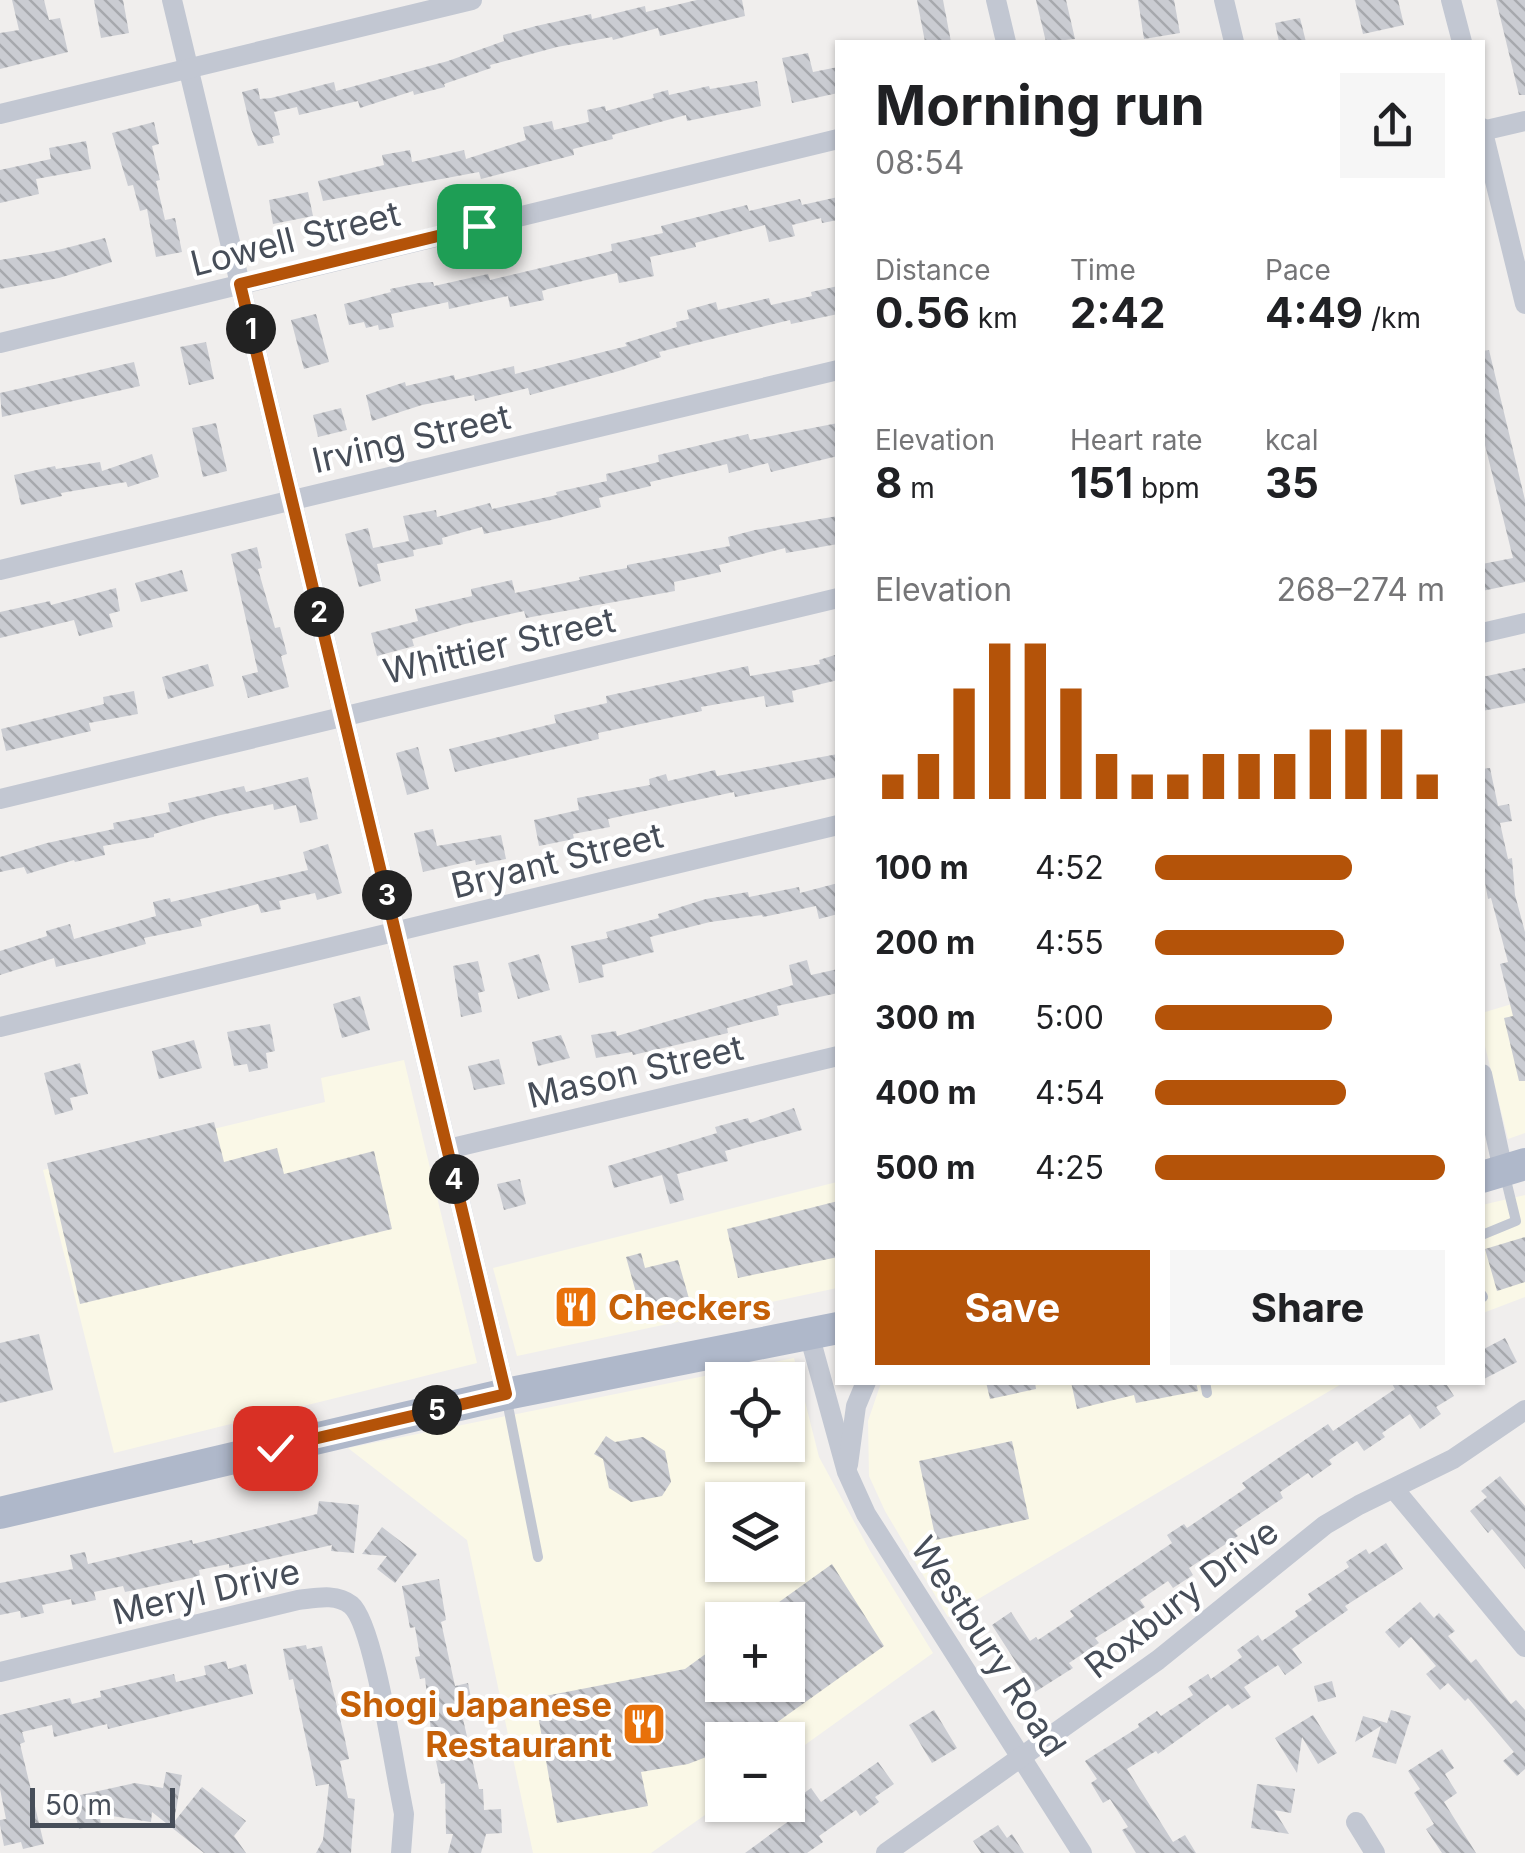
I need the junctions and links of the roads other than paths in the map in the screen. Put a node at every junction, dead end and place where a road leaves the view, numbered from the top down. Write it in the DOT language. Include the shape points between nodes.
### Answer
graph roads {
  1 [pos="172,0"];
  2 [pos="472,0"];
  3 [pos="996,0"];
  4 [pos="1224,0"];
  5 [pos="1452,0"];
  6 [pos="1006,40"];
  7 [pos="1234,40"];
  8 [pos="1462,40"];
  9 [pos="188,68"];
  10 [pos="0,114"];
  11 [pos="1525,121"];
  12 [pos="1485,130"];
  13 [pos="1485,138"];
  14 [pos="835,140"];
  15 [pos="240,284"];
  16 [pos="1525,304"];
  17 [pos="0,342"];
  18 [pos="835,371"];
  19 [pos="292,500"];
  20 [pos="0,570"];
  21 [pos="835,599"];
  22 [pos="1525,623"];
  23 [pos="1485,632"];
  24 [pos="344,716"];
  25 [pos="0,799"];
  26 [pos="835,826"];
  27 [pos="396,932"];
  28 [pos="0,1026"];
  29 [pos="835,1057"];
  30 [pos="1485,1087"];
  31 [pos="448,1149"];
  32 [pos="1504,1170"];
  33 [pos="1485,1234"];
  34 [pos="823,1331"];
  35 [pos="865,1385"];
  36 [pos="506,1394"];
  37 [pos="1525,1410"];
  38 [pos="847,1472"];
  39 [pos="1394,1489"];
  40 [pos="0,1513"];
  41 [pos="538,1557"];
  42 [pos="1525,1647"];
  43 [pos="0,1672"];
  44 [pos="1022,1758"];
  45 [pos="1356,1822"];
  46 [pos="401,1853"];
  47 [pos="886,1853"];
  48 [pos="1082,1853"];
  49 [pos="1375,1853"];
  1 -- 9 [label="street"];
  2 -- 9 [label="street"];
  3 -- 6 [label="street"];
  4 -- 7 [label="street"];
  5 -- 8 [label="street"];
  9 -- 10 [label="street"];
  9 -- 15 [label="street"];
  11 -- 12 [label="street"];
  13 -- 16 [label="street"];
  14 -- 15 [label="street, Lowell Street"];
  15 -- 17 [label="street, Lowell Street"];
  15 -- 19 [label="street"];
  18 -- 19 [label="street, Irving Street"];
  19 -- 20 [label="street, Irving Street"];
  19 -- 24 [label="street"];
  21 -- 24 [label="street, Whittier Street"];
  22 -- 23 [label="street"];
  24 -- 25 [label="street, Whittier Street"];
  24 -- 27 [label="street"];
  26 -- 27 [label="street, Bryant Street"];
  27 -- 28 [label="street, Bryant Street"];
  27 -- 31 [label="street"];
  29 -- 31 [label="street, Mason Street"];
  30 -- 32 [label="street"];
  31 -- 36 [label="street"];
  32 -- 33 [label="lane" via="1516,1222"];
  34 -- 36 [label="main road"];
  34 -- 38 [label="street, Westbury Road"];
  35 -- 38 [label="street"];
  36 -- 40 [label="main road"];
  36 -- 41 [label="lane"];
  37 -- 39 [label="street, Roxbury Drive"];
  38 -- 44 [label="street, Westbury Road" via="866,1514"];
  39 -- 42 [label="street"];
  39 -- 44 [label="street, Roxbury Drive" via="1325,1525 1158,1660"];
  43 -- 46 [label="street, Meryl Drive" via="298,1600 332,1597 352,1606 366,1631 400,1793"];
  44 -- 47 [label="street, Roxbury Drive"];
  44 -- 48 [label="street, Westbury Road"];
  45 -- 49 [label="street"];
}
